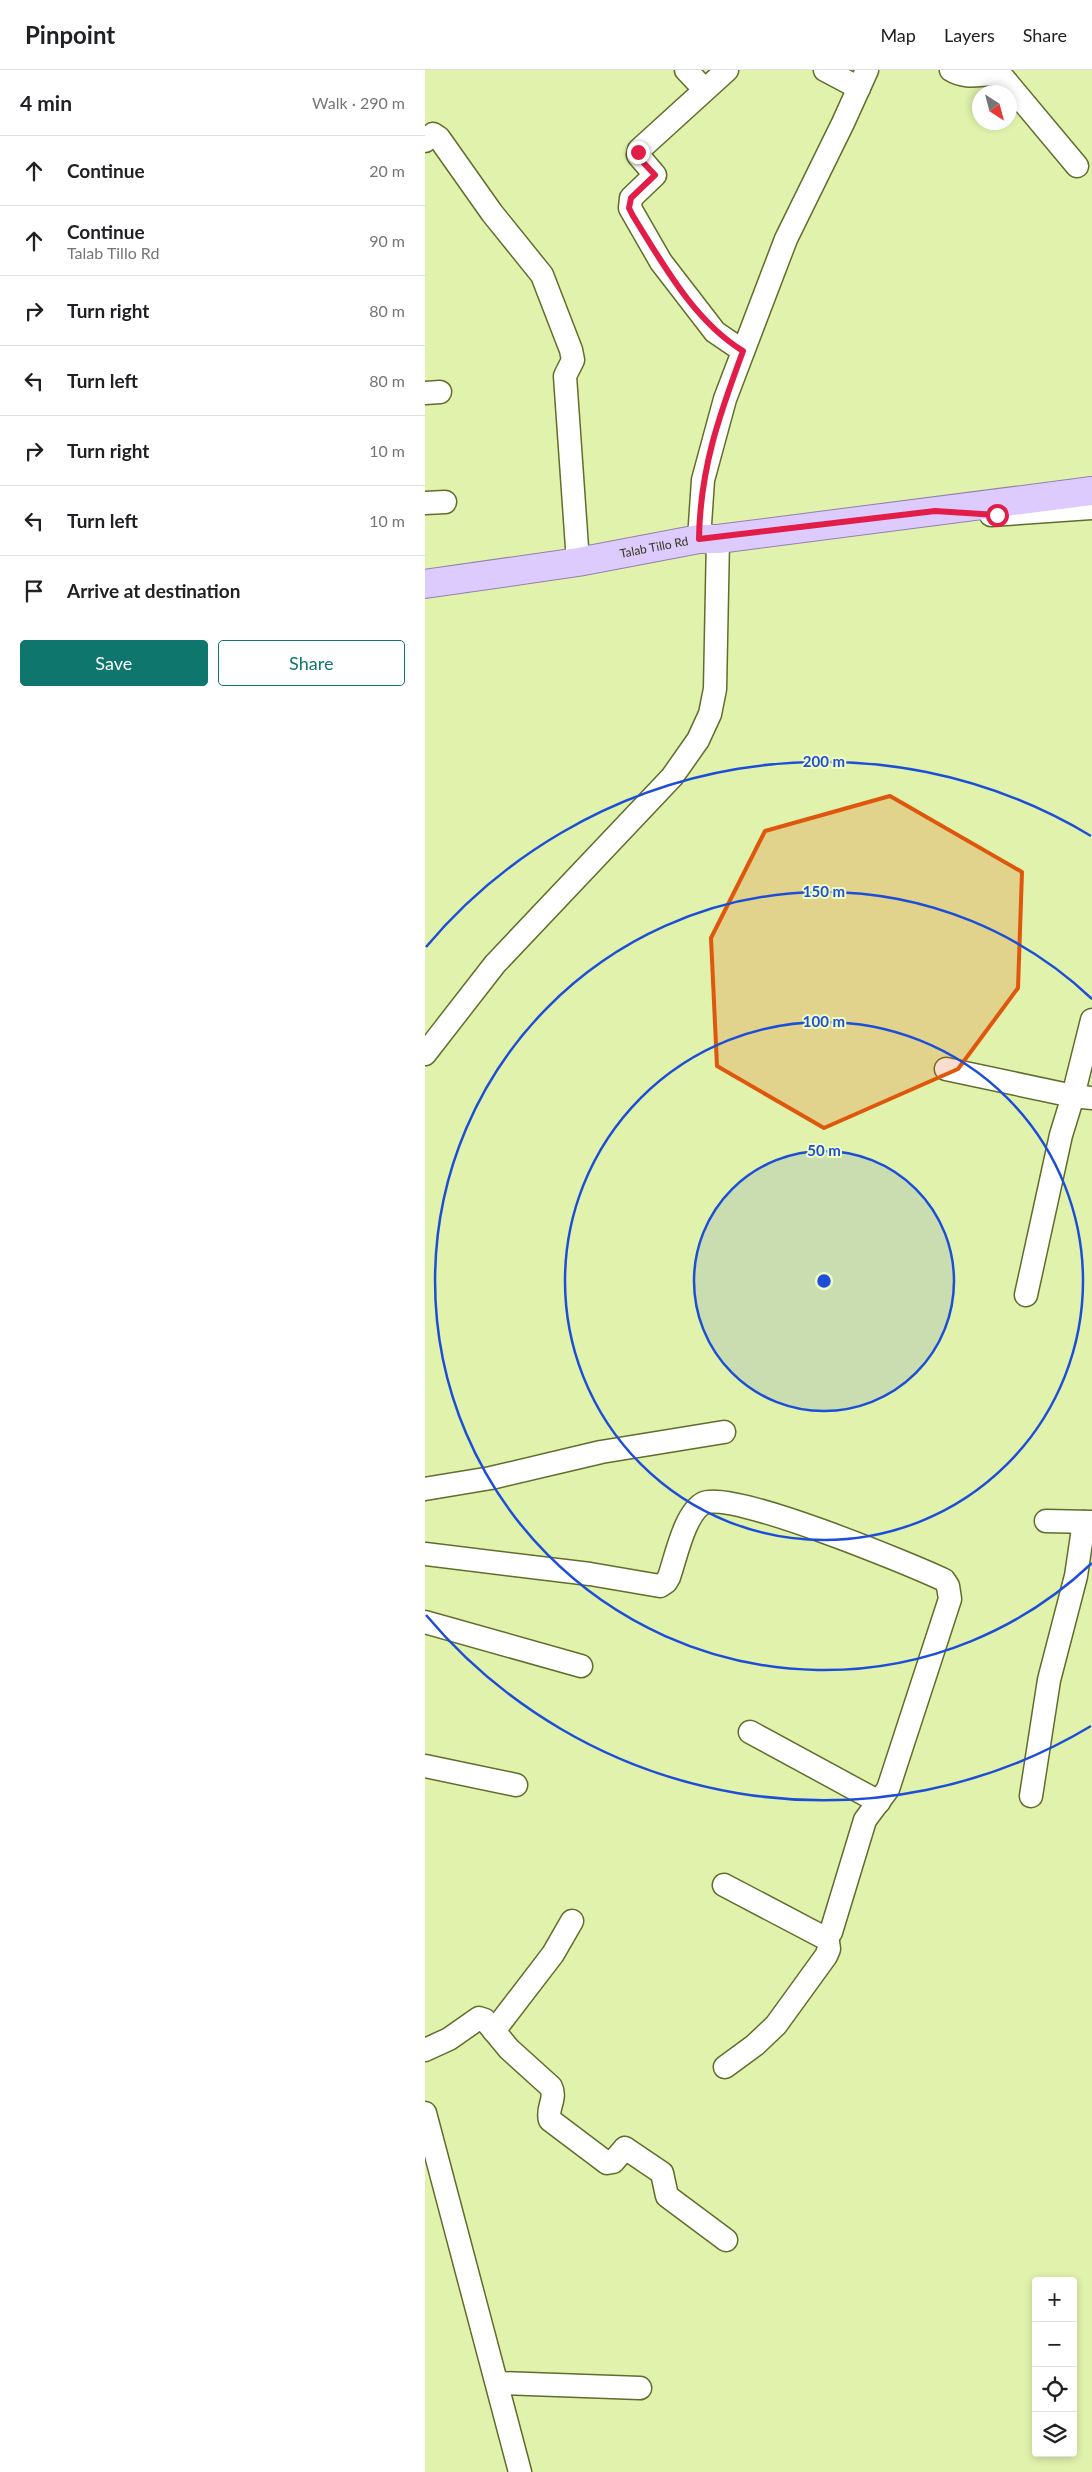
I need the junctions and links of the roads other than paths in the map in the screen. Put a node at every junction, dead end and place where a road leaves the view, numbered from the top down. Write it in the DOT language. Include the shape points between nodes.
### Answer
graph roads {
  1 [pos="686,70"];
  2 [pos="727,70"];
  3 [pos="825,70"];
  4 [pos="951,70"];
  5 [pos="863,79"];
  6 [pos="704,89"];
  7 [pos="425,141"];
  8 [pos="1077,166"];
  9 [pos="743,351"];
  10 [pos="1092,491"];
  11 [pos="1092,508"];
  12 [pos="935,511"];
  13 [pos="709,539"];
  14 [pos="579,562"];
  15 [pos="425,584"];
  16 [pos="1092,1020"];
  17 [pos="425,1054"];
  18 [pos="946,1069"];
  19 [pos="1086,1098"];
  20 [pos="1026,1295"];
  21 [pos="724,1432"];
  22 [pos="425,1489"];
  23 [pos="1046,1521"];
  24 [pos="1088,1522"];
  25 [pos="425,1554"];
  26 [pos="425,1622"];
  27 [pos="581,1666"];
  28 [pos="750,1732"];
  29 [pos="425,1766"];
  30 [pos="516,1785"];
  31 [pos="1031,1796"];
  32 [pos="879,1802"];
  33 [pos="724,1885"];
  34 [pos="571,1921"];
  35 [pos="827,1935"];
  36 [pos="494,2031"];
  37 [pos="425,2050"];
  38 [pos="725,2067"];
  39 [pos="425,2113"];
  40 [pos="726,2240"];
  41 [pos="498,2383"];
  42 [pos="640,2388"];
  43 [pos="520,2472"];
  1 -- 6 [label="street"];
  2 -- 6 [label="street"];
  3 -- 5 [label="street"];
  4 -- 8 [label="street" via="970,77 1000,74"];
  5 -- 9 [label="street" via="786,239"];
  6 -- 9 [label="street" via="639,150 638,155 655,175 631,198 629,208 661,262 701,315 723,339"];
  7 -- 14 [label="street" via="433,134 439,138 492,214 537,268 571,350 573,360 565,376"];
  9 -- 13 [label="street" via="711,445 703,480"];
  10 -- 12 [label="main road, Talab Tillo Rd"];
  11 -- 12 [label="street" via="997,515"];
  12 -- 13 [label="main road, Talab Tillo Rd"];
  13 -- 14 [label="main road, Talab Tillo Rd"];
  13 -- 17 [label="street" via="715,689 710,714 698,740 672,777 495,964"];
  14 -- 15 [label="main road, Talab Tillo Rd"];
  16 -- 19 [label="street"];
  18 -- 19 [label="street"];
  19 -- 20 [label="street" via="1061,1135"];
  21 -- 22 [label="street" via="601,1452 491,1478"];
  23 -- 24 [label="street"];
  24 -- 31 [label="street" via="1049,1680"];
  25 -- 32 [label="street" via="660,1586 669,1577 689,1519 703,1503 719,1500 799,1523 898,1559 944,1580 950,1599 889,1789"];
  26 -- 27 [label="street"];
  28 -- 32 [label="street"];
  29 -- 30 [label="street"];
  32 -- 35 [label="street" via="865,1820 835,1924"];
  33 -- 35 [label="street" via="821,1936"];
  34 -- 36 [label="street" via="556,1949"];
  35 -- 38 [label="street" via="827,1956 789,2008 765,2036"];
  36 -- 37 [label="street" via="479,2018"];
  36 -- 40 [label="street" via="551,2087 554,2095 550,2120 607,2163 613,2162 625,2148 659,2170 664,2176 667,2196"];
  39 -- 41 [label="street"];
  41 -- 42 [label="street"];
  41 -- 43 [label="street"];
}
